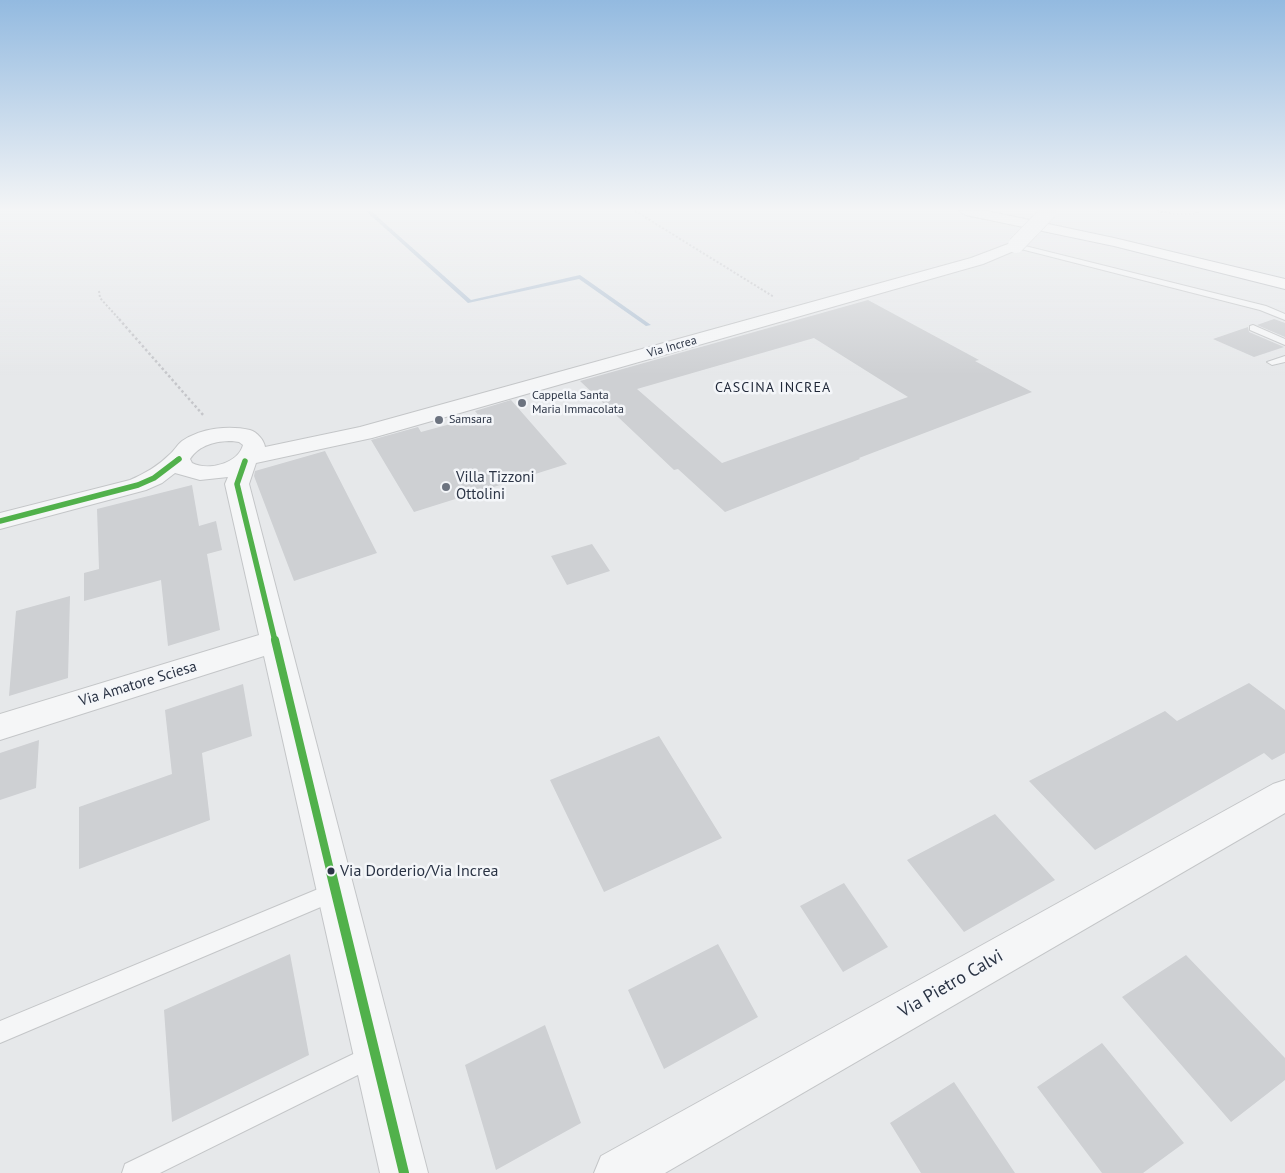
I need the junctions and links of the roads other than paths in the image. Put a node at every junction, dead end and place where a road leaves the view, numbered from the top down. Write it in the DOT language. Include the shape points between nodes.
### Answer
graph roads {
  1 [pos="960,266"];
  2 [pos="1094,266"];
  3 [pos="1211,266"];
  4 [pos="1264,266"];
  5 [pos="1285,271"];
  6 [pos="1285,284"];
  7 [pos="1285,317"];
  8 [pos="1254,328"];
  9 [pos="1285,342"];
  10 [pos="1285,358"];
  11 [pos="1272,362"];
  12 [pos="223,464"];
  13 [pos="0,521"];
  14 [pos="275,641"];
  15 [pos="0,727"];
  16 [pos="1285,795"];
  17 [pos="336,890"];
  18 [pos="0,1032"];
  19 [pos="375,1055"];
  20 [pos="134,1173"];
  21 [pos="404,1173"];
  22 [pos="618,1173"];
  1 -- 12 [label="street, Via Increa" via="364,433 318,444 280,448"];
  2 -- 7 [label="lane" via="1262,308"];
  3 -- 6 [label="highway"];
  4 -- 5 [label="highway"];
  8 -- 9 [label="lane"];
  10 -- 11 [label="lane"];
  12 -- 12 [label="street, Via Increa" via="232,434 214,436 188,448"];
  12 -- 13 [label="street, Via Increa" via="154,478 107,494"];
  12 -- 14 [label="street"];
  14 -- 15 [label="street, Via Amatore Sciesa"];
  14 -- 17 [label="street"];
  16 -- 22 [label="street, Via Pietro Calvi"];
  17 -- 18 [label="lane"];
  17 -- 19 [label="street"];
  19 -- 20 [label="lane"];
  19 -- 21 [label="street"];
}
